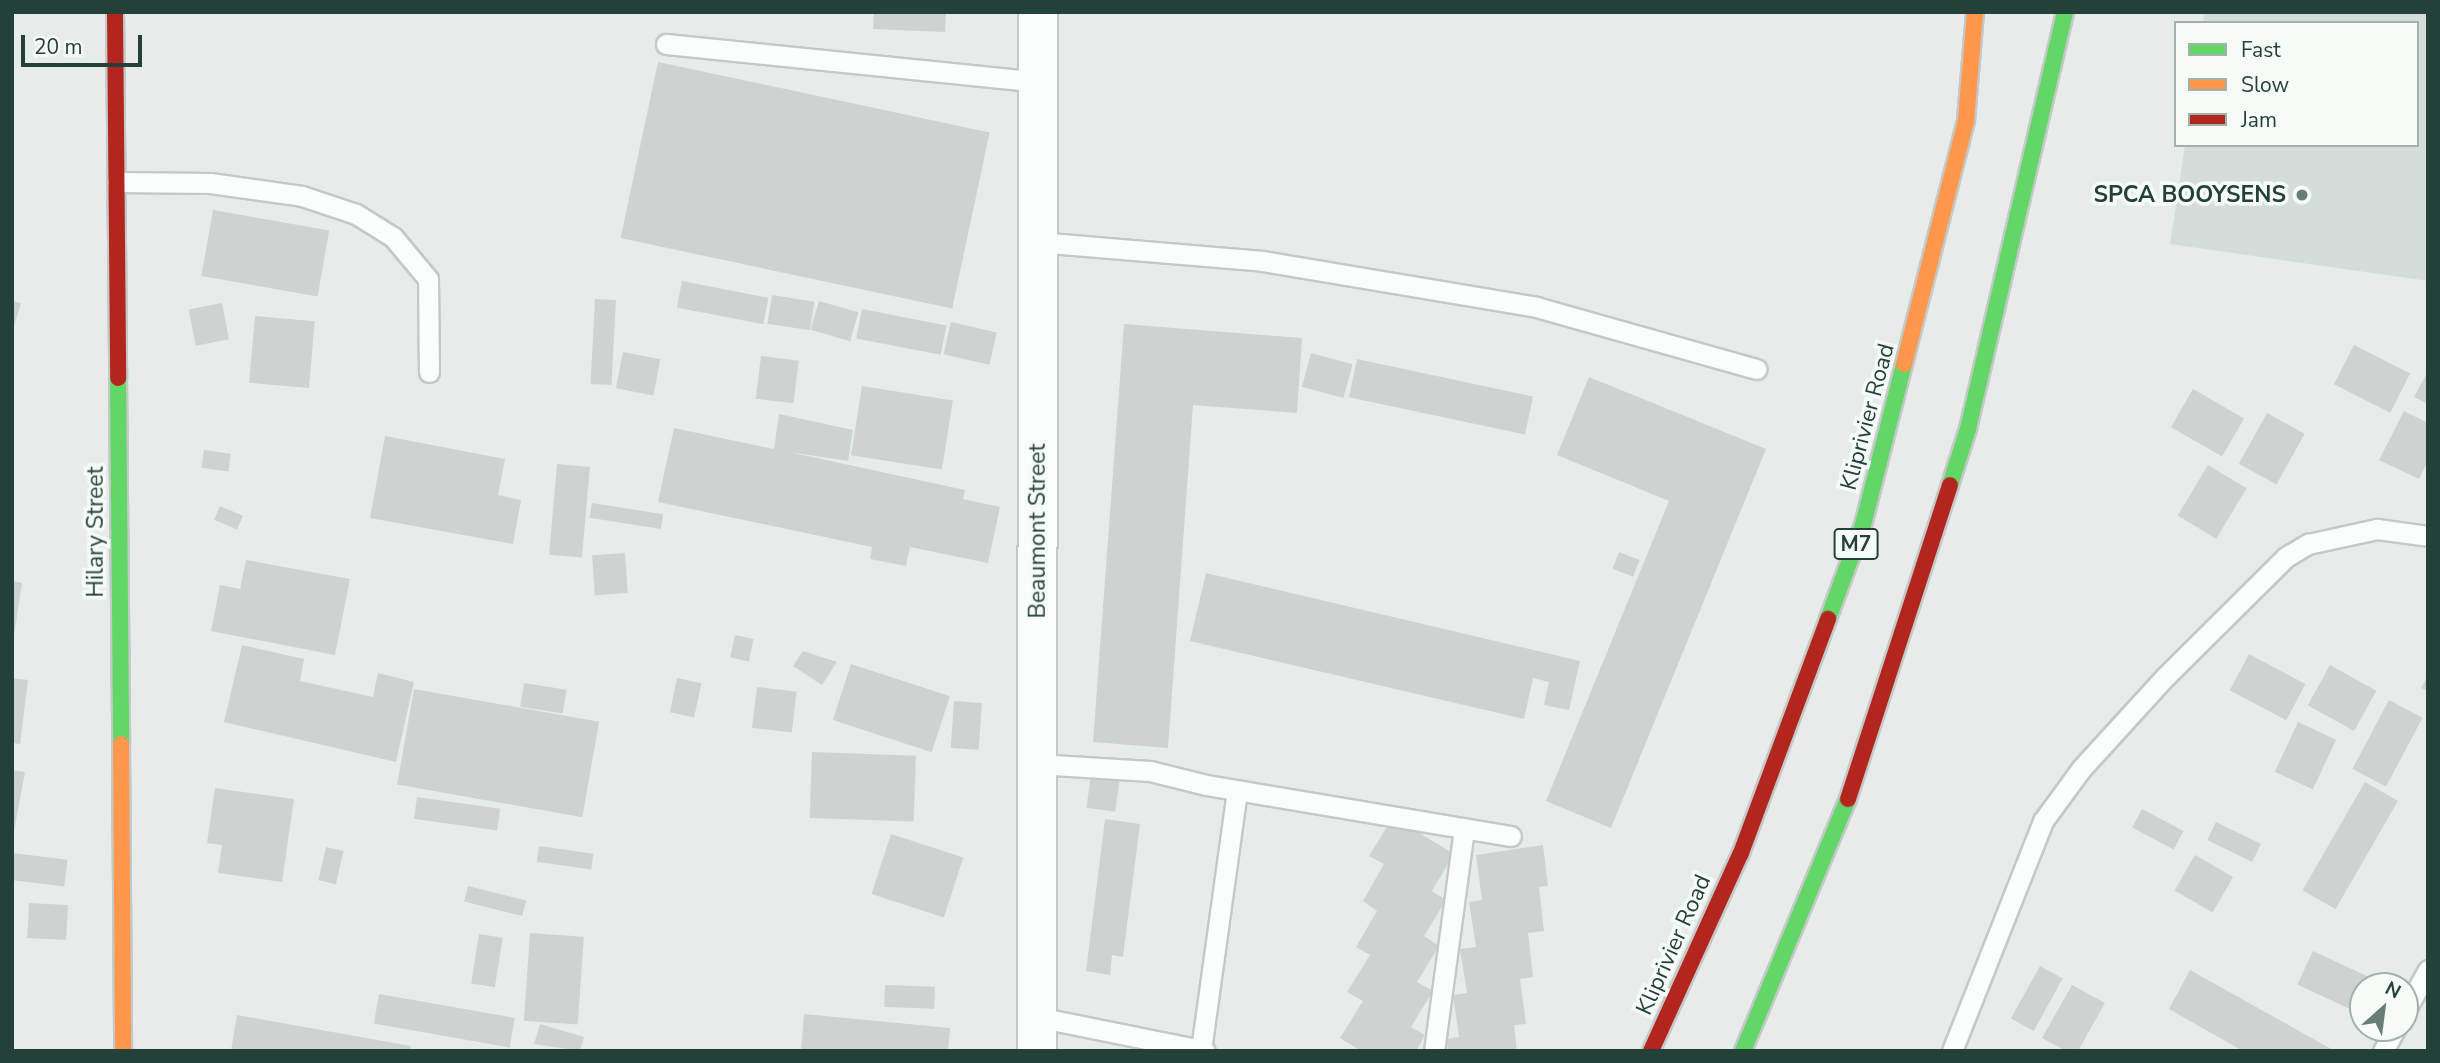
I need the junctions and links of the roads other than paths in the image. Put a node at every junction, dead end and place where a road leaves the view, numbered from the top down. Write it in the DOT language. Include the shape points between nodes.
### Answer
graph roads {
  1 [pos="115,12"];
  2 [pos="1038,12"];
  3 [pos="1975,12"];
  4 [pos="2066,12"];
  5 [pos="666,44"];
  6 [pos="1038,82"];
  7 [pos="117,182"];
  8 [pos="1038,242"];
  9 [pos="1756,369"];
  10 [pos="429,372"];
  11 [pos="2428,536"];
  12 [pos="1037,764"];
  13 [pos="1237,790"];
  14 [pos="1464,828"];
  15 [pos="1511,836"];
  16 [pos="2428,970"];
  17 [pos="2419,986"];
  18 [pos="1037,1034"];
  19 [pos="1203,1050"];
  20 [pos="123,1051"];
  21 [pos="1434,1051"];
  22 [pos="1651,1051"];
  23 [pos="1743,1051"];
  24 [pos="1952,1051"];
  1 -- 7 [label="main road, Hilary Street"];
  2 -- 6 [label="street, Beaumont Street"];
  3 -- 22 [label="main road, Kliprivier Road / M7" via="1966,120 1863,525 1741,853"];
  4 -- 23 [label="main road" via="1968,429 1844,812"];
  5 -- 6 [label="lane"];
  6 -- 8 [label="street, Beaumont Street"];
  7 -- 10 [label="lane" via="210,183 302,196 356,214 393,237 428,279"];
  7 -- 20 [label="main road, Hilary Street"];
  8 -- 9 [label="lane" via="1262,261 1536,307"];
  8 -- 12 [label="street, Beaumont Street"];
  11 -- 24 [label="lane" via="2377,529 2308,544 2286,557 2166,676 2081,769 2043,821"];
  12 -- 13 [label="lane" via="1150,771"];
  12 -- 18 [label="street, Beaumont Street"];
  13 -- 14 [label="lane"];
  13 -- 19 [label="lane"];
  14 -- 15 [label="lane"];
  14 -- 21 [label="lane"];
  16 -- 17 [label="lane"];
  18 -- 19 [label="lane"];
}
